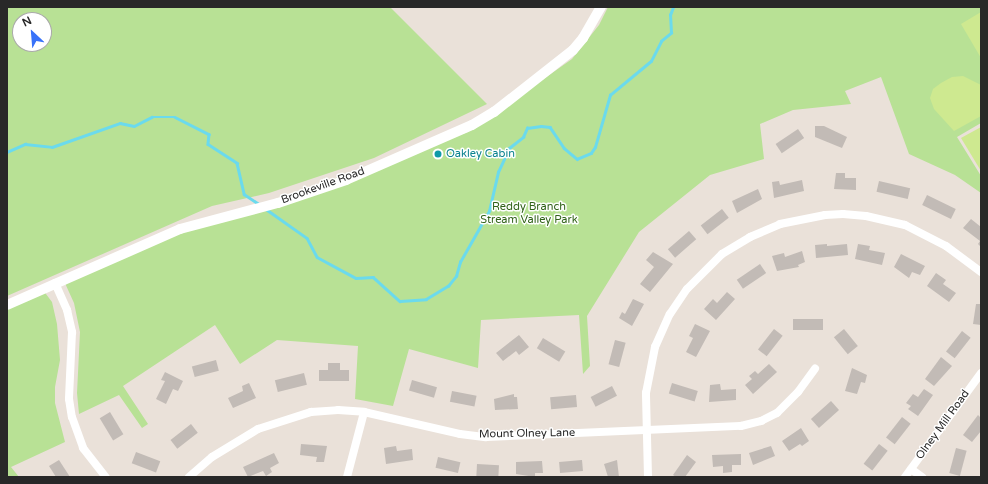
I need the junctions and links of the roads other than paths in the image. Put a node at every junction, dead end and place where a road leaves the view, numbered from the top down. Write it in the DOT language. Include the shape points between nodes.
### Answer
graph roads {
  1 [pos="601,7"];
  2 [pos="981,272"];
  3 [pos="55,283"];
  4 [pos="7,305"];
  5 [pos="814,369"];
  6 [pos="981,373"];
  7 [pos="364,412"];
  8 [pos="646,430"];
  9 [pos="911,469"];
  10 [pos="106,477"];
  11 [pos="189,477"];
  12 [pos="347,477"];
  13 [pos="648,477"];
  14 [pos="905,477"];
  15 [pos="922,477"];
  1 -- 3 [label="street, Brookeville Road" via="573,50 478,121 346,180 278,203 180,229"];
  2 -- 8 [label="street" via="923,233 905,225 866,216 824,215 780,224 750,237 708,264 670,314 651,363 646,393"];
  3 -- 4 [label="street, Brookeville Road"];
  3 -- 10 [label="street" via="67,310 72,332 72,417 83,448"];
  5 -- 8 [label="street, Mount Olney Lane" via="787,404 761,421 741,426"];
  6 -- 9 [label="street, Olney Mill Road"];
  7 -- 8 [label="street, Mount Olney Lane" via="460,434 486,437"];
  7 -- 11 [label="street, Mount Olney Lane" via="324,411 282,419 235,441"];
  7 -- 12 [label="street"];
  8 -- 13 [label="street"];
  9 -- 14 [label="street, Olney Mill Road"];
  9 -- 15 [label="street"];
}
